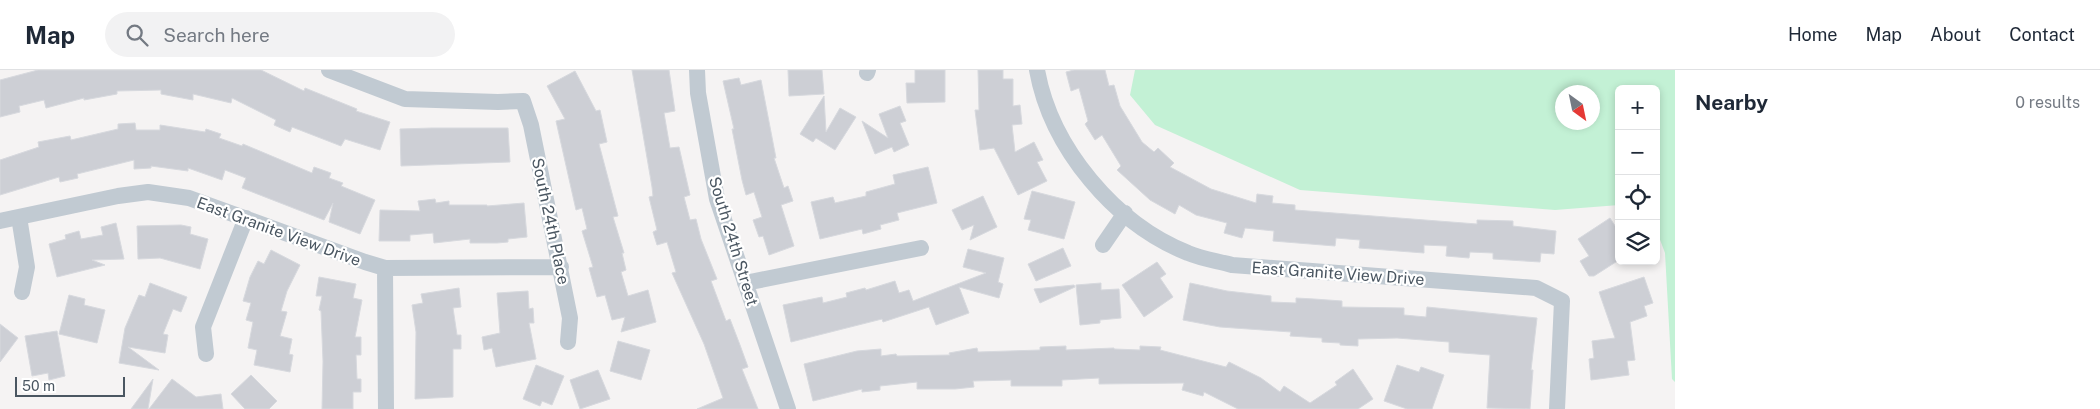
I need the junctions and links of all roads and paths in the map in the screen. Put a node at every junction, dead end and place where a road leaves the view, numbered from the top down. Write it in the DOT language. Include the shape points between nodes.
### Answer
graph roads {
  1 [pos="330,70"];
  2 [pos="697,70"];
  3 [pos="1038,70"];
  4 [pos="1125,213"];
  5 [pos="20,217"];
  6 [pos="246,218"];
  7 [pos="0,222"];
  8 [pos="1104,245"];
  9 [pos="921,248"];
  10 [pos="561,267"];
  11 [pos="385,268"];
  12 [pos="746,283"];
  13 [pos="22,292"];
  14 [pos="568,342"];
  15 [pos="206,354"];
  16 [pos="386,409"];
  17 [pos="788,409"];
  18 [pos="1557,409"];
  1 -- 10 [label="street, South 24th Place" via="405,99 523,101"];
  2 -- 12 [label="street, South 24th Street" via="698,93 717,199"];
  3 -- 4 [label="street, East Granite View Drive" via="1049,109 1067,148 1108,200"];
  4 -- 8 [label="street"];
  4 -- 18 [label="street, East Granite View Drive" via="1148,231 1189,254 1232,265 1536,288 1562,301"];
  5 -- 6 [label="street, East Granite View Drive" via="148,192 189,198"];
  5 -- 7 [label="street, East Granite View Drive"];
  5 -- 13 [label="street" via="27,267"];
  6 -- 11 [label="street, East Granite View Drive"];
  6 -- 15 [label="street" via="203,326"];
  9 -- 12 [label="street"];
  10 -- 11 [label="street, East Granite View Drive"];
  10 -- 14 [label="street, South 24th Place" via="570,318"];
  11 -- 16 [label="street"];
  12 -- 17 [label="street, South 24th Street"];
}
